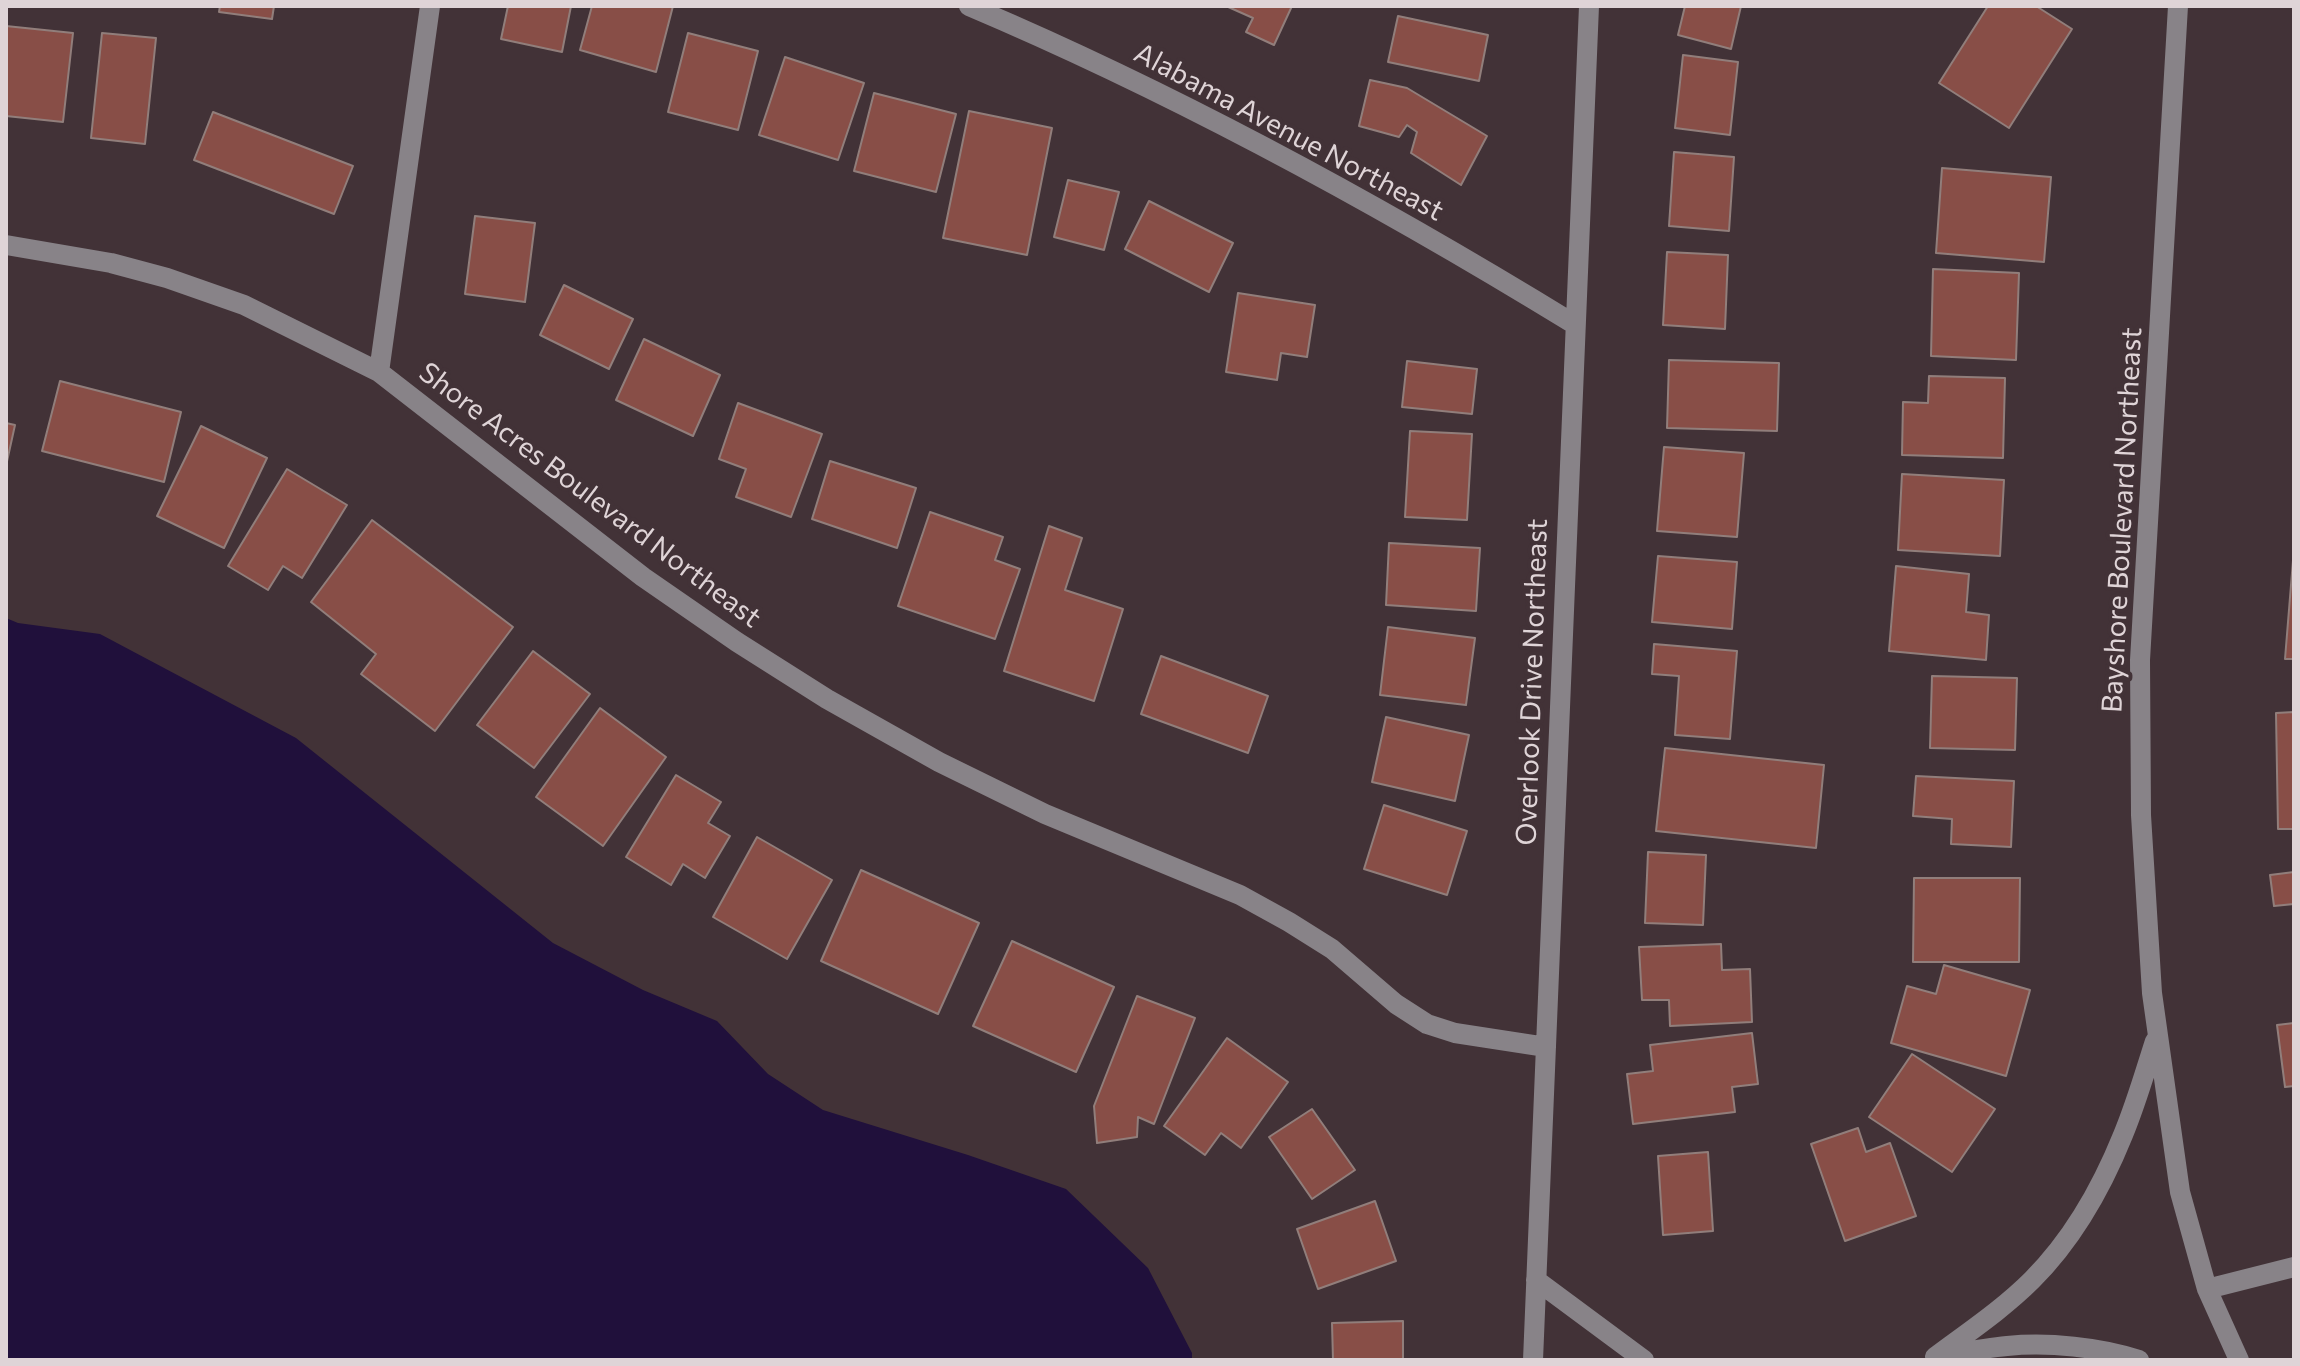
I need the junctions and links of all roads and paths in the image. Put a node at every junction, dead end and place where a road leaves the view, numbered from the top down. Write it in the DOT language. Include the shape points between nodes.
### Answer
graph roads {
  1 [pos="430,6"];
  2 [pos="969,6"];
  3 [pos="1589,6"];
  4 [pos="2178,6"];
  5 [pos="6,245"];
  6 [pos="1574,324"];
  7 [pos="379,372"];
  8 [pos="2157,1036"];
  9 [pos="1546,1047"];
  10 [pos="2294,1267"];
  11 [pos="1536,1280"];
  12 [pos="2207,1289"];
  13 [pos="1931,1359"];
  14 [pos="1533,1360"];
  15 [pos="1644,1360"];
  16 [pos="2139,1360"];
  17 [pos="2239,1360"];
  1 -- 7 [label="street"];
  2 -- 6 [label="street, Alabama Avenue Northeast" via="1144,84 1263,146"];
  3 -- 6 [label="street, Overlook Drive Northeast"];
  4 -- 8 [label="street, Bayshore Boulevard Northeast" via="2140,660 2141,815"];
  5 -- 7 [label="street, Shore Acres Boulevard Northeast" via="167,278 244,305"];
  6 -- 9 [label="street, Overlook Drive Northeast"];
  7 -- 9 [label="street, Shore Acres Boulevard Northeast" via="643,577 839,706 1045,814 1240,895 1332,949 1427,1024"];
  8 -- 12 [label="street, Bayshore Boulevard Northeast" via="2180,1192"];
  8 -- 13 [label="street, Bayshore Boulevard Northeast" via="2124,1134 2067,1237 2032,1280"];
  9 -- 11 [label="street, Overlook Drive Northeast"];
  10 -- 12 [label="street"];
  11 -- 14 [label="street, Overlook Drive Northeast"];
  11 -- 15 [label="street"];
  12 -- 17 [label="street, Bayshore Boulevard Northeast"];
  13 -- 16 [label="street, Bayshore Boulevard Northeast" via="2010,1346 2054,1346"];
}
